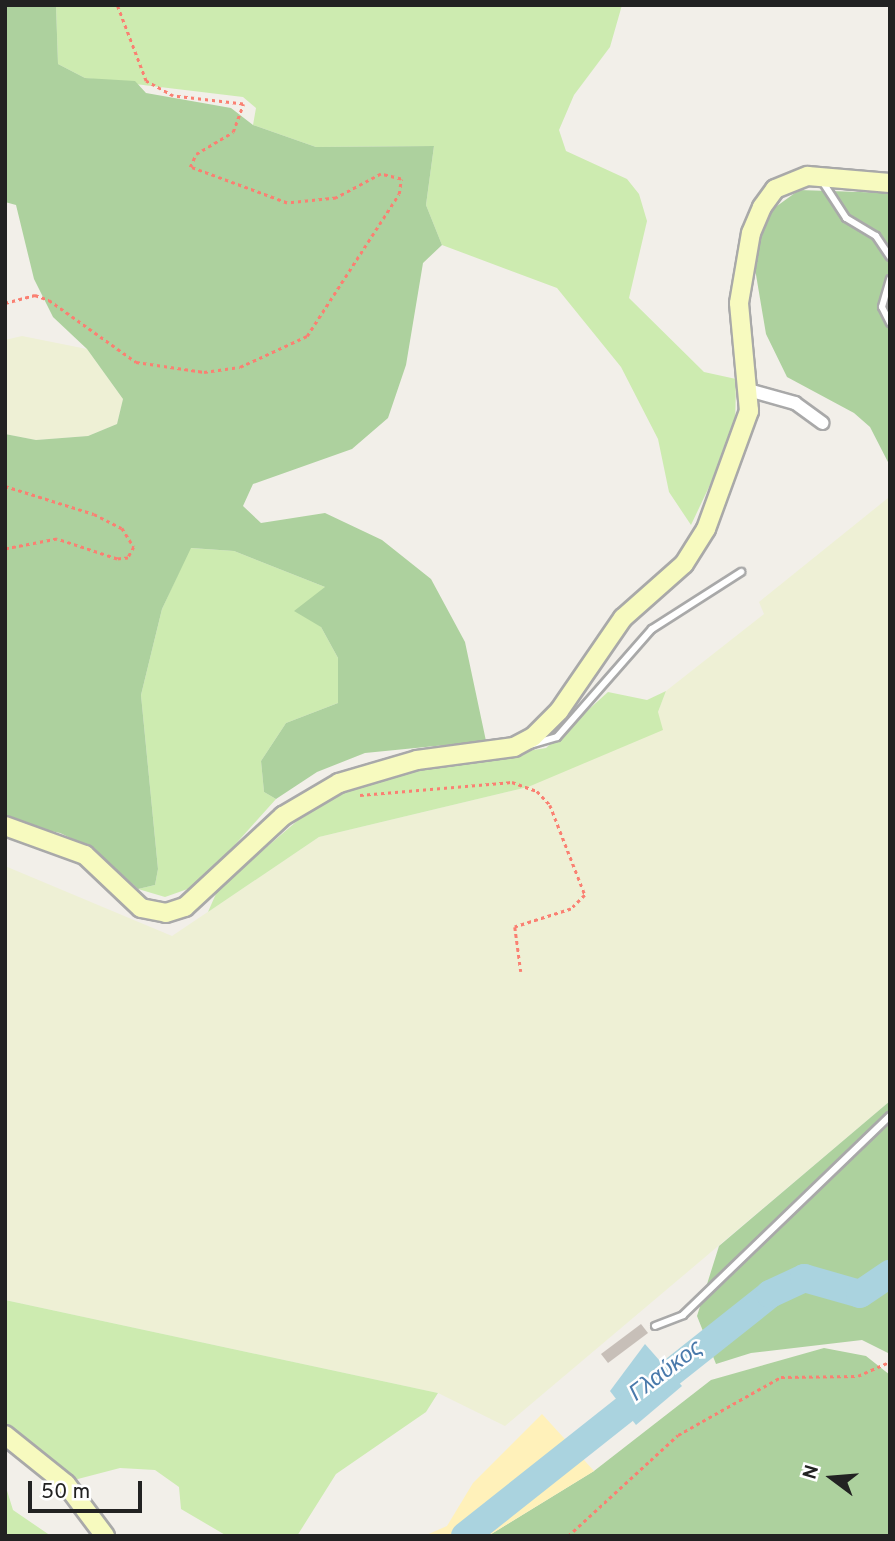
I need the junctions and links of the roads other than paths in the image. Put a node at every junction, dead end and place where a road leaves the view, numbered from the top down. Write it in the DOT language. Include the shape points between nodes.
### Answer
graph roads {
  1 [pos="819,177"];
  2 [pos="890,183"];
  3 [pos="890,257"];
  4 [pos="890,279"];
  5 [pos="890,323"];
  6 [pos="752,391"];
  7 [pos="822,422"];
  8 [pos="741,572"];
  9 [pos="521,743"];
  10 [pos="5,826"];
  11 [pos="890,1115"];
  12 [pos="655,1326"];
  13 [pos="5,1435"];
  14 [pos="105,1536"];
  1 -- 2 [label="street"];
  1 -- 3 [label="lane" via="840,211 876,236"];
  1 -- 6 [label="street" via="792,179 775,189 751,233 739,303"];
  4 -- 5 [label="lane" via="882,307"];
  6 -- 7 [label="street" via="795,402"];
  6 -- 9 [label="street" via="744,439 696,548 623,618 559,711"];
  8 -- 9 [label="lane" via="652,629 557,737 533,747"];
  9 -- 10 [label="street" via="417,760 339,783 298,805 185,907 166,913 141,908 85,855"];
  11 -- 12 [label="lane" via="684,1315"];
  13 -- 14 [label="street" via="66,1484"];
}
